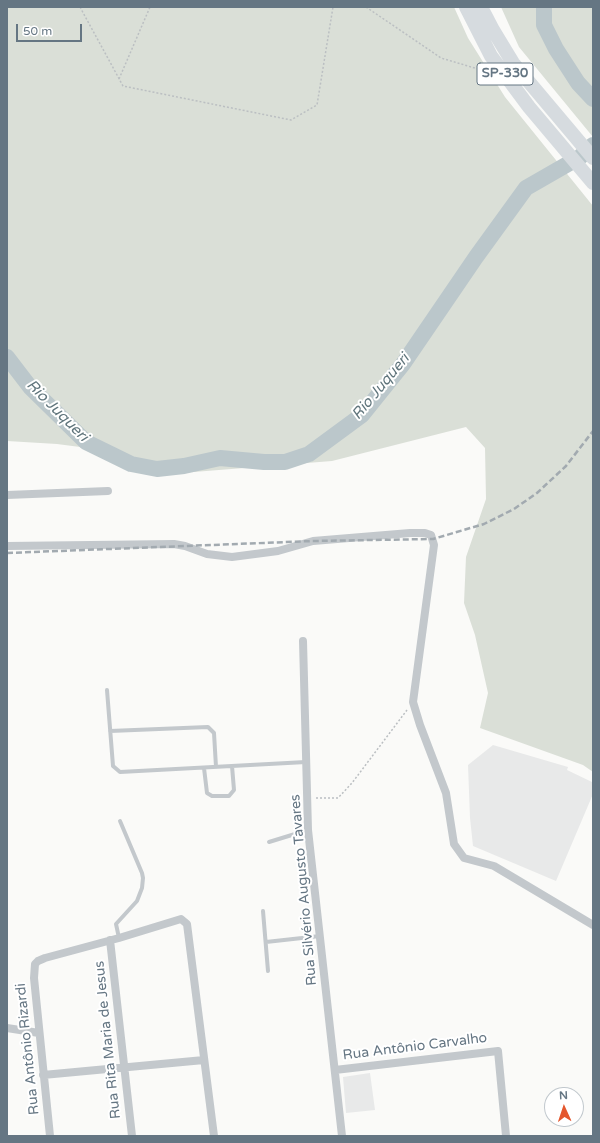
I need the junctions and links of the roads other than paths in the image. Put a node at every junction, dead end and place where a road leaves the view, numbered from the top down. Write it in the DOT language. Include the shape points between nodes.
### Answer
graph roads {
  1 [pos="466,7"];
  2 [pos="481,7"];
  3 [pos="593,158"];
  4 [pos="593,183"];
  5 [pos="108,491"];
  6 [pos="7,495"];
  7 [pos="7,546"];
  8 [pos="303,641"];
  9 [pos="107,690"];
  10 [pos="110,731"];
  11 [pos="306,762"];
  12 [pos="232,766"];
  13 [pos="216,767"];
  14 [pos="204,768"];
  15 [pos="120,821"];
  16 [pos="308,830"];
  17 [pos="269,842"];
  18 [pos="263,911"];
  19 [pos="593,925"];
  20 [pos="320,936"];
  21 [pos="119,938"];
  22 [pos="110,940"];
  23 [pos="266,942"];
  24 [pos="268,971"];
  25 [pos="7,1028"];
  26 [pos="39,1033"];
  27 [pos="204,1060"];
  28 [pos="125,1067"];
  29 [pos="335,1070"];
  30 [pos="44,1075"];
  31 [pos="50,1136"];
  32 [pos="132,1136"];
  33 [pos="214,1136"];
  34 [pos="342,1136"];
  35 [pos="506,1136"];
  1 -- 4 [label="highway, SP-330" via="492,56 507,77"];
  2 -- 3 [label="highway, SP-330" via="513,63"];
  5 -- 6 [label="street"];
  7 -- 19 [label="street" via="174,544 207,554 232,557 278,552 313,541 410,533 431,535 434,545 413,702 446,793 454,844 464,858 494,866"];
  8 -- 11 [label="street, Rua Silvério Augusto Tavares"];
  9 -- 10 [label="lane"];
  10 -- 13 [label="lane" via="208,727 214,733"];
  10 -- 14 [label="lane" via="113,766 120,772"];
  11 -- 12 [label="lane"];
  11 -- 16 [label="street, Rua Silvério Augusto Tavares"];
  12 -- 13 [label="lane"];
  12 -- 14 [label="lane" via="234,790 229,796 212,796 207,793"];
  13 -- 14 [label="lane"];
  15 -- 21 [label="lane" via="142,873 142,888 137,901 116,924"];
  16 -- 17 [label="lane"];
  16 -- 20 [label="street, Rua Silvério Augusto Tavares"];
  18 -- 23 [label="lane"];
  20 -- 23 [label="lane"];
  20 -- 29 [label="street, Rua Silvério Augusto Tavares"];
  21 -- 22 [label="street"];
  21 -- 27 [label="street" via="181,919 187,924"];
  22 -- 26 [label="street, Rua Antônio Rizardi" via="35,964 33,971"];
  22 -- 28 [label="street, Rua Rita Maria de Jesus"];
  23 -- 24 [label="lane"];
  25 -- 26 [label="street"];
  26 -- 30 [label="street, Rua Antônio Rizardi"];
  27 -- 28 [label="street"];
  27 -- 33 [label="street"];
  28 -- 30 [label="street"];
  28 -- 32 [label="street, Rua Rita Maria de Jesus"];
  29 -- 34 [label="street, Rua Silvério Augusto Tavares"];
  29 -- 35 [label="street, Rua Antônio Carvalho" via="498,1050"];
  30 -- 31 [label="street, Rua Antônio Rizardi"];
}
